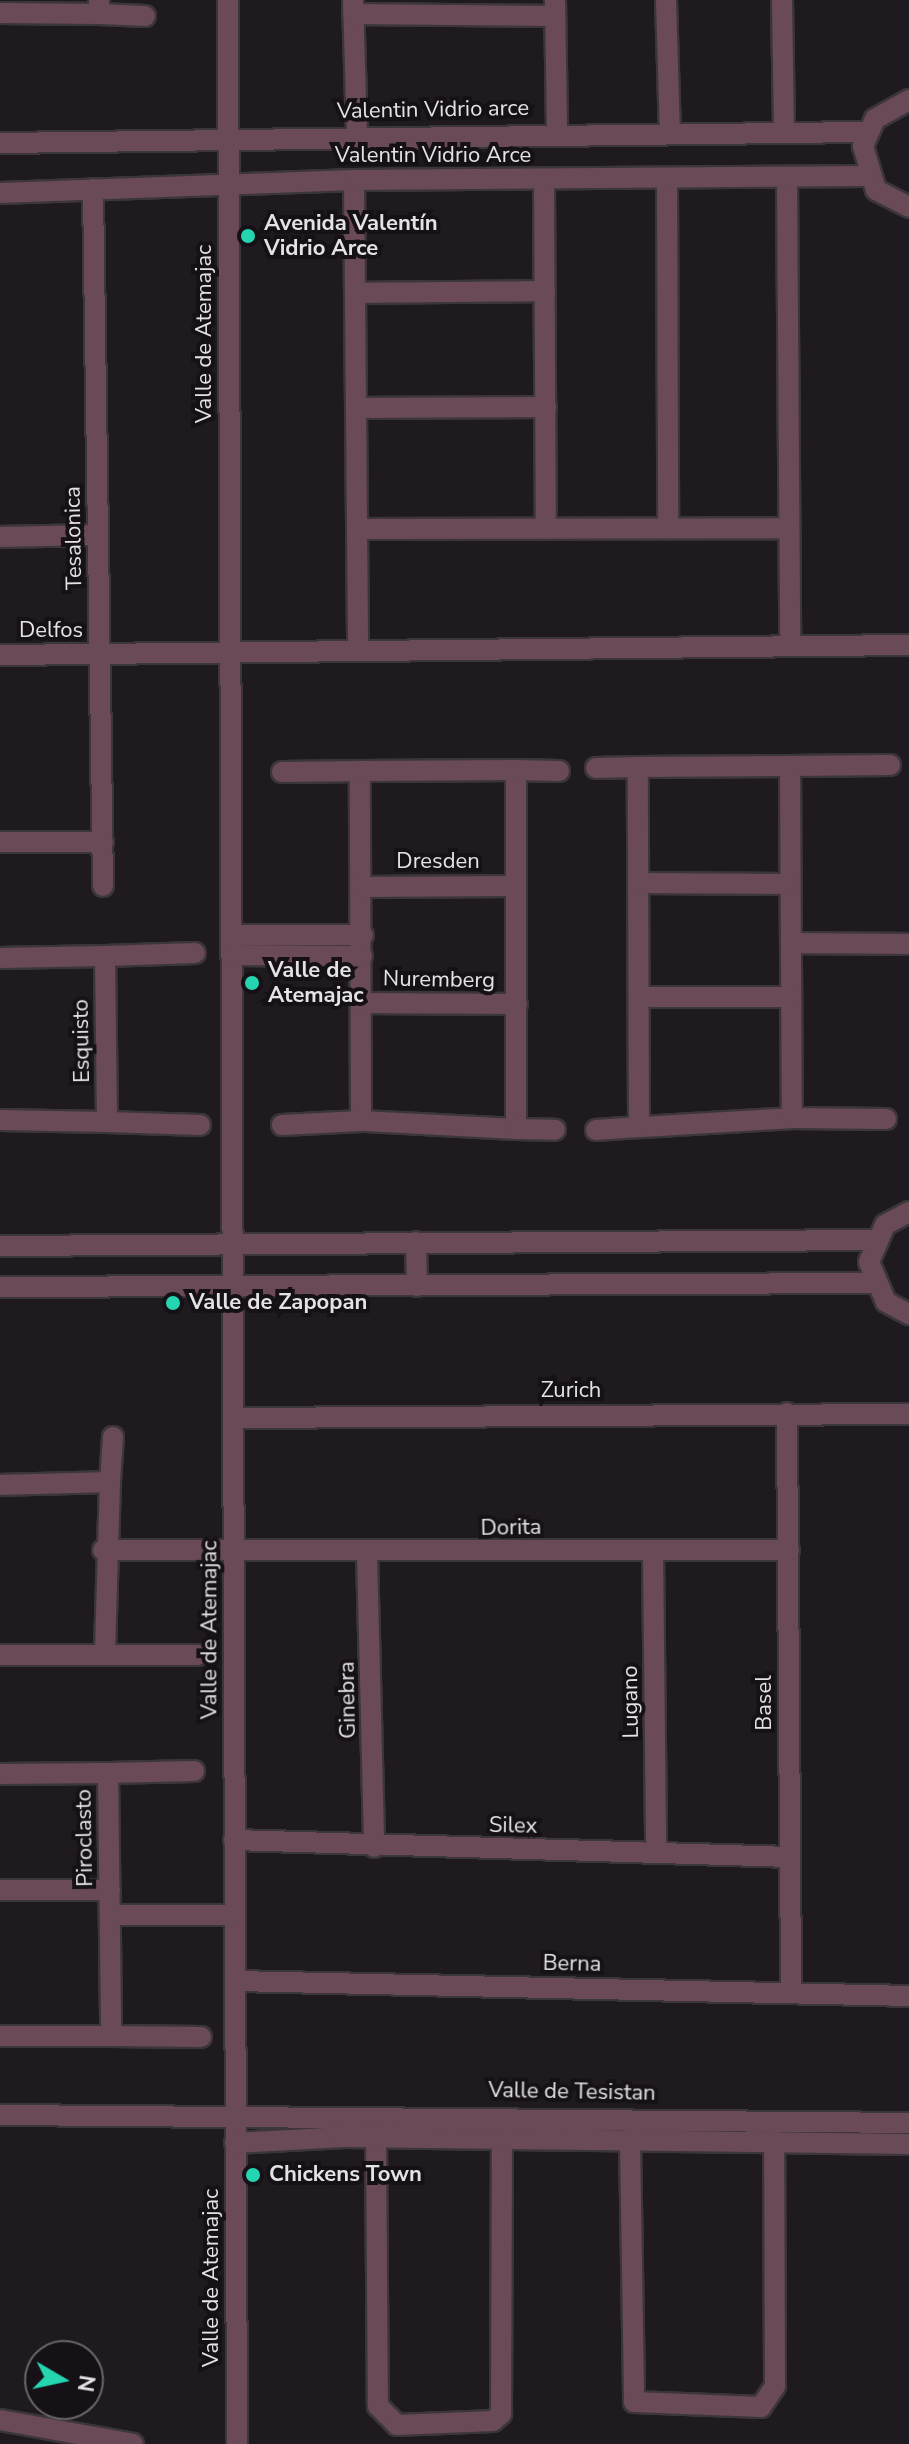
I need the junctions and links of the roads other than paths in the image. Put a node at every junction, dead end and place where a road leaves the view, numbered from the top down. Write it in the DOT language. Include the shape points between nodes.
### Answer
graph roads {
  1 [pos="228,0"];
  2 [pos="666,0"];
  3 [pos="782,0"];
  4 [pos="99,7"];
  5 [pos="353,7"];
  6 [pos="555,8"];
  7 [pos="0,13"];
  8 [pos="145,16"];
  9 [pos="909,100"];
  10 [pos="557,132"];
  11 [pos="670,132"];
  12 [pos="784,132"];
  13 [pos="867,132"];
  14 [pos="357,135"];
  15 [pos="229,138"];
  16 [pos="0,143"];
  17 [pos="867,176"];
  18 [pos="667,178"];
  19 [pos="787,178"];
  20 [pos="354,180"];
  21 [pos="544,180"];
  22 [pos="229,183"];
  23 [pos="93,189"];
  24 [pos="0,193"];
  25 [pos="909,207"];
  26 [pos="545,291"];
  27 [pos="357,293"];
  28 [pos="546,407"];
  29 [pos="359,408"];
  30 [pos="546,526"];
  31 [pos="668,526"];
  32 [pos="789,528"];
  33 [pos="357,529"];
  34 [pos="97,535"];
  35 [pos="0,537"];
  36 [pos="909,645"];
  37 [pos="790,646"];
  38 [pos="358,649"];
  39 [pos="230,650"];
  40 [pos="0,655"];
  41 [pos="102,655"];
  42 [pos="890,765"];
  43 [pos="790,766"];
  44 [pos="638,767"];
  45 [pos="596,768"];
  46 [pos="516,770"];
  47 [pos="360,771"];
  48 [pos="559,771"];
  49 [pos="282,772"];
  50 [pos="0,842"];
  51 [pos="103,842"];
  52 [pos="639,883"];
  53 [pos="790,884"];
  54 [pos="103,886"];
  55 [pos="516,886"];
  56 [pos="361,887"];
  57 [pos="363,935"];
  58 [pos="791,943"];
  59 [pos="909,944"];
  60 [pos="232,945"];
  61 [pos="195,953"];
  62 [pos="105,956"];
  63 [pos="362,956"];
  64 [pos="0,958"];
  65 [pos="640,997"];
  66 [pos="791,997"];
  67 [pos="361,1003"];
  68 [pos="517,1004"];
  69 [pos="792,1118"];
  70 [pos="886,1119"];
  71 [pos="0,1120"];
  72 [pos="361,1121"];
  73 [pos="107,1122"];
  74 [pos="200,1125"];
  75 [pos="282,1125"];
  76 [pos="639,1127"];
  77 [pos="516,1129"];
  78 [pos="555,1130"];
  79 [pos="596,1130"];
  80 [pos="909,1212"];
  81 [pos="874,1240"];
  82 [pos="416,1242"];
  83 [pos="233,1244"];
  84 [pos="0,1246"];
  85 [pos="873,1283"];
  86 [pos="417,1286"];
  87 [pos="0,1287"];
  88 [pos="233,1288"];
  89 [pos="909,1314"];
  90 [pos="787,1413"];
  91 [pos="909,1414"];
  92 [pos="234,1418"];
  93 [pos="113,1437"];
  94 [pos="110,1482"];
  95 [pos="0,1485"];
  96 [pos="103,1550"];
  97 [pos="653,1550"];
  98 [pos="789,1550"];
  99 [pos="233,1553"];
  100 [pos="367,1553"];
  101 [pos="105,1654"];
  102 [pos="0,1655"];
  103 [pos="198,1655"];
  104 [pos="194,1771"];
  105 [pos="108,1773"];
  106 [pos="0,1774"];
  107 [pos="234,1840"];
  108 [pos="374,1847"];
  109 [pos="656,1853"];
  110 [pos="790,1857"];
  111 [pos="0,1890"];
  112 [pos="110,1890"];
  113 [pos="110,1915"];
  114 [pos="234,1915"];
  115 [pos="235,1981"];
  116 [pos="791,1993"];
  117 [pos="909,1996"];
  118 [pos="0,2036"];
  119 [pos="111,2036"];
  120 [pos="201,2037"];
  121 [pos="235,2114"];
  122 [pos="0,2115"];
  123 [pos="909,2123"];
  124 [pos="376,2137"];
  125 [pos="502,2138"];
  126 [pos="630,2139"];
  127 [pos="774,2141"];
  128 [pos="235,2143"];
  129 [pos="909,2144"];
  130 [pos="0,2420"];
  131 [pos="133,2444"];
  132 [pos="237,2444"];
  1 -- 15 [label="street, Valle de Atemajac"];
  2 -- 11 [label="street"];
  3 -- 12 [label="street"];
  4 -- 7 [label="street"];
  4 -- 8 [label="street"];
  5 -- 6 [label="street"];
  5 -- 14 [label="street"];
  6 -- 10 [label="street"];
  9 -- 13 [label="street" via="886,108"];
  10 -- 11 [label="street, Valentin Vidrio arce"];
  10 -- 14 [label="street, Valentin Vidrio arce"];
  11 -- 12 [label="street, Valentin Vidrio arce"];
  12 -- 13 [label="street, Valentin Vidrio arce"];
  13 -- 17 [label="street"];
  14 -- 15 [label="street, Valentin Vidrio arce"];
  15 -- 16 [label="street, Valentin Vidrio arce"];
  15 -- 22 [label="street, Valle de Atemajac"];
  17 -- 19 [label="street, Valentin Vidrio Arce"];
  17 -- 25 [label="street" via="888,200"];
  18 -- 19 [label="street, Valentin Vidrio Arce"];
  18 -- 21 [label="street, Valentin Vidrio Arce"];
  18 -- 31 [label="street"];
  19 -- 32 [label="street"];
  20 -- 21 [label="street, Valentin Vidrio Arce"];
  20 -- 22 [label="street, Valentin Vidrio Arce"];
  20 -- 27 [label="street"];
  21 -- 26 [label="street"];
  22 -- 23 [label="street, Valentin Vidrio Arce"];
  22 -- 39 [label="street, Valle de Atemajac"];
  23 -- 24 [label="street, Valentin Vidrio Arce"];
  23 -- 34 [label="street, Tesalonica"];
  26 -- 27 [label="street"];
  26 -- 28 [label="street"];
  27 -- 29 [label="street"];
  28 -- 29 [label="street"];
  28 -- 30 [label="street"];
  29 -- 33 [label="street"];
  30 -- 31 [label="street"];
  30 -- 33 [label="street"];
  31 -- 32 [label="street"];
  32 -- 37 [label="street"];
  33 -- 38 [label="street"];
  34 -- 35 [label="street"];
  34 -- 41 [label="street, Tesalonica"];
  36 -- 37 [label="street, Delfos"];
  37 -- 38 [label="street, Delfos"];
  38 -- 39 [label="street, Delfos"];
  39 -- 41 [label="street, Delfos"];
  39 -- 60 [label="street, Valle de Atemajac"];
  40 -- 41 [label="street, Delfos"];
  41 -- 51 [label="street, Tesalonica"];
  42 -- 43 [label="street"];
  43 -- 44 [label="street"];
  43 -- 53 [label="street"];
  44 -- 45 [label="street"];
  44 -- 52 [label="street"];
  46 -- 47 [label="street"];
  46 -- 48 [label="street"];
  46 -- 55 [label="street"];
  47 -- 49 [label="street"];
  47 -- 56 [label="street"];
  50 -- 51 [label="street"];
  51 -- 54 [label="street, Tesalonica"];
  52 -- 53 [label="street"];
  52 -- 65 [label="street"];
  53 -- 58 [label="street"];
  55 -- 56 [label="street, Dresden"];
  55 -- 68 [label="street"];
  56 -- 57 [label="street"];
  57 -- 60 [label="street"];
  57 -- 63 [label="street"];
  58 -- 59 [label="street"];
  58 -- 66 [label="street"];
  60 -- 63 [label="street"];
  60 -- 83 [label="street, Valle de Atemajac"];
  61 -- 62 [label="street"];
  62 -- 64 [label="street"];
  62 -- 73 [label="street, Esquisto"];
  63 -- 67 [label="street"];
  65 -- 66 [label="street"];
  65 -- 76 [label="street"];
  66 -- 69 [label="street"];
  67 -- 68 [label="street, Nuremberg"];
  67 -- 72 [label="street"];
  68 -- 77 [label="street"];
  69 -- 70 [label="street"];
  69 -- 76 [label="street"];
  71 -- 73 [label="street"];
  72 -- 75 [label="street"];
  72 -- 77 [label="street"];
  73 -- 74 [label="street"];
  76 -- 79 [label="street"];
  77 -- 78 [label="street"];
  80 -- 81 [label="street" via="885,1225"];
  81 -- 82 [label="street"];
  81 -- 85 [label="street"];
  82 -- 83 [label="street"];
  82 -- 86 [label="street"];
  83 -- 84 [label="street"];
  83 -- 88 [label="street, Valle de Atemajac"];
  85 -- 86 [label="street"];
  85 -- 89 [label="street" via="886,1302"];
  86 -- 88 [label="street"];
  87 -- 88 [label="street"];
  88 -- 92 [label="street, Valle de Atemajac"];
  90 -- 91 [label="street, Zurich"];
  90 -- 92 [label="street, Zurich"];
  90 -- 98 [label="street, Basel"];
  92 -- 99 [label="street, Valle de Atemajac"];
  93 -- 94 [label="street"];
  94 -- 95 [label="street"];
  94 -- 96 [label="street"];
  96 -- 99 [label="street, Dorita"];
  96 -- 101 [label="street"];
  97 -- 98 [label="street, Dorita"];
  97 -- 100 [label="street, Dorita"];
  97 -- 109 [label="street, Lugano"];
  98 -- 110 [label="street, Basel"];
  99 -- 100 [label="street, Dorita"];
  99 -- 107 [label="street, Valle de Atemajac"];
  100 -- 108 [label="street, Ginebra"];
  101 -- 102 [label="street"];
  101 -- 103 [label="street"];
  104 -- 105 [label="street"];
  105 -- 106 [label="street, Piroclasto"];
  105 -- 112 [label="street, Piroclasto"];
  107 -- 108 [label="street, Silex"];
  107 -- 114 [label="street, Valle de Atemajac"];
  108 -- 109 [label="street, Silex"];
  109 -- 110 [label="street, Silex"];
  110 -- 116 [label="street, Basel"];
  111 -- 112 [label="street"];
  112 -- 113 [label="street, Piroclasto"];
  113 -- 114 [label="street, Piroclasto"];
  113 -- 119 [label="street, Piroclasto"];
  114 -- 115 [label="street, Valle de Atemajac"];
  115 -- 116 [label="street, Berna"];
  115 -- 121 [label="street, Valle de Atemajac"];
  116 -- 117 [label="street, Berna"];
  118 -- 119 [label="street"];
  119 -- 120 [label="street"];
  121 -- 122 [label="street, Valle de Tesistan"];
  121 -- 123 [label="street, Valle de Tesistan"];
  121 -- 128 [label="street, Valle de Atemajac"];
  124 -- 125 [label="street"];
  124 -- 125 [label="street" via="378,2406 397,2425 493,2421 501,2414"];
  124 -- 128 [label="street"];
  125 -- 126 [label="street"];
  126 -- 127 [label="street"];
  126 -- 127 [label="street" via="634,2402 761,2407 775,2386"];
  127 -- 129 [label="street"];
  128 -- 132 [label="street, Valle de Atemajac"];
  130 -- 131 [label="street"];
}
